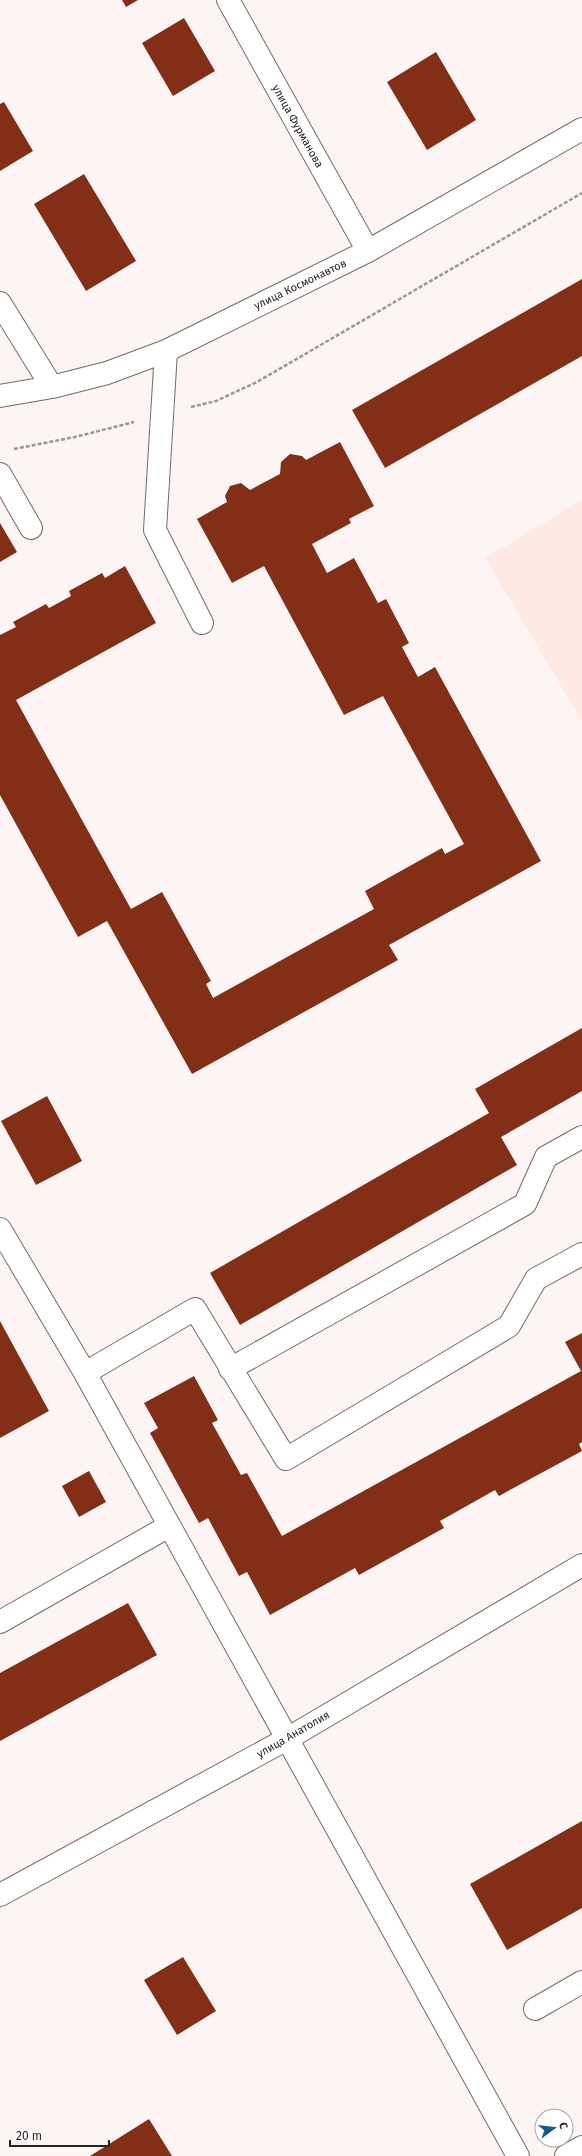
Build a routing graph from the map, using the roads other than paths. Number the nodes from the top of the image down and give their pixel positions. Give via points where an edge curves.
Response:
1 (228, 0) edge
2 (582, 129) edge
3 (368, 251) junction
4 (0, 303) edge
5 (166, 351) junction
6 (52, 387) junction
7 (0, 396) edge
8 (0, 474) edge
9 (31, 528) dead end
10 (202, 623) dead end
11 (582, 1137) edge
12 (0, 1229) edge
13 (582, 1254) edge
14 (230, 1368) junction
15 (85, 1373) junction
16 (169, 1526) junction
17 (582, 1565) edge
18 (0, 1622) edge
19 (287, 1739) junction
20 (0, 1895) edge
21 (582, 1982) edge
22 (535, 2009) dead end
23 (582, 2147) edge
24 (518, 2156) edge
25 (566, 2156) edge

1 - 3 street, улица Фурманова
2 - 3 street, улица Космонавтов
3 - 5 street, улица Космонавтов
4 - 6 street
5 - 6 street, улица Космонавтов via 106,373
5 - 10 street via 155,530
6 - 7 street, улица Космонавтов
8 - 9 street
11 - 14 street via 546,1157 525,1204
12 - 15 street
13 - 14 street via 536,1279 509,1326 286,1459
14 - 15 street via 196,1309
15 - 16 street
16 - 18 street
16 - 19 street
17 - 19 street, улица Анатолия
19 - 20 street, улица Анатолия
19 - 24 street
21 - 22 street
23 - 25 street

